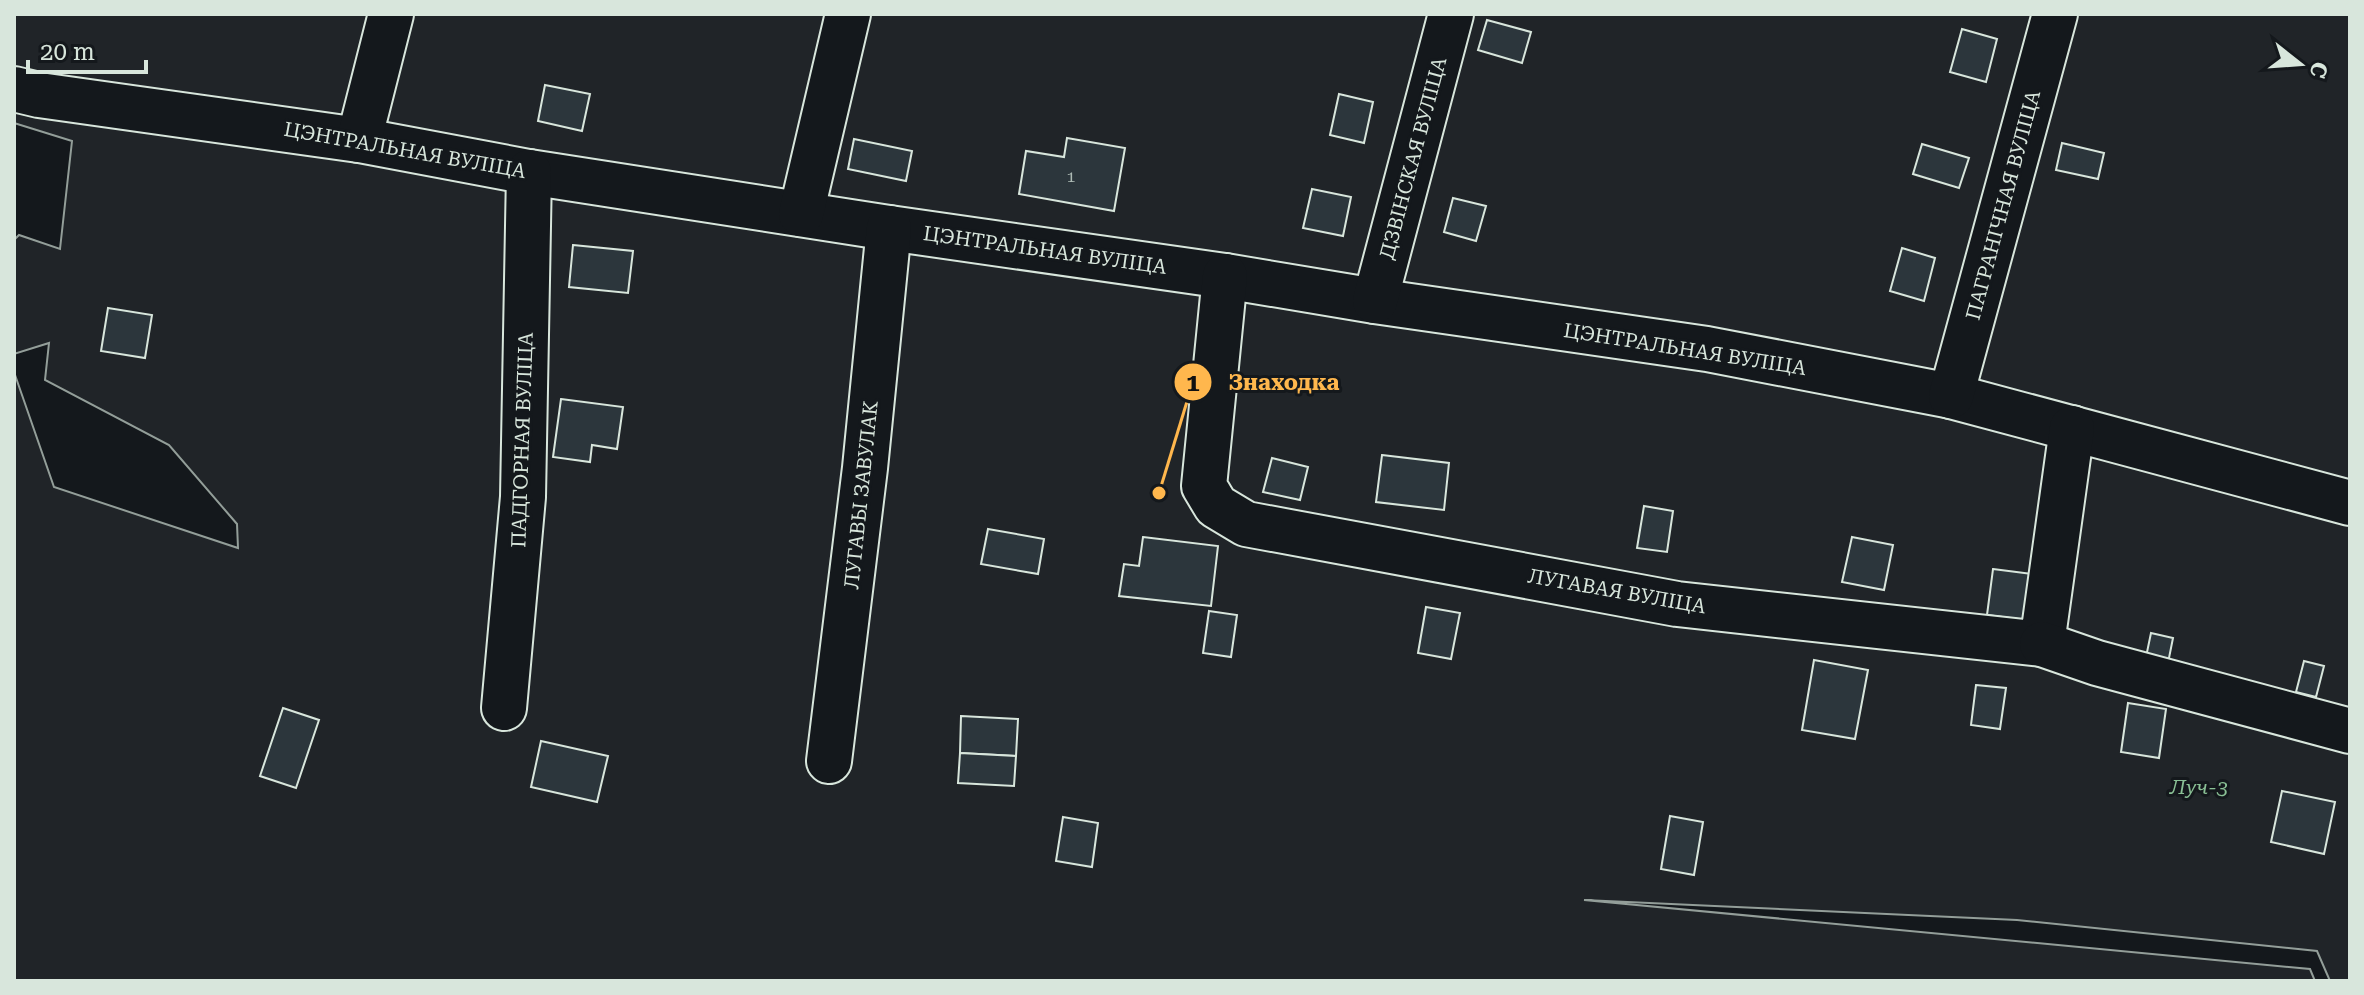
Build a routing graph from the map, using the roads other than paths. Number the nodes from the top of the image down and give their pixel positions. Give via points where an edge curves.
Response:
1 (391, 14) edge
2 (848, 14) edge
3 (1451, 14) edge
4 (2055, 14) edge
5 (14, 89) edge
6 (359, 140) junction
7 (529, 172) junction
8 (801, 214) junction
9 (889, 228) junction
10 (1225, 276) junction
11 (1375, 301) junction
12 (1951, 396) junction
13 (2072, 428) junction
14 (2350, 503) edge
15 (2042, 644) junction
16 (504, 708) dead end
17 (2350, 731) edge
18 (829, 761) dead end

1 - 6 street
2 - 8 street
3 - 11 street, ДЗВІНСКАЯ ВУЛІЦА
4 - 12 street, ПАГРАНІЧНАЯ ВУЛІЦА
5 - 6 street, ЦЭНТРАЛЬНАЯ ВУЛІЦА
6 - 7 street, ЦЭНТРАЛЬНАЯ ВУЛІЦА
7 - 8 street, ЦЭНТРАЛЬНАЯ ВУЛІЦА
7 - 16 street, ПАДГОРНАЯ ВУЛІЦА via 523,497
8 - 9 street, ЦЭНТРАЛЬНАЯ ВУЛІЦА
9 - 10 street, ЦЭНТРАЛЬНАЯ ВУЛІЦА
9 - 18 street, ЛУГАВЫ ЗАВУЛАК
10 - 11 street, ЦЭНТРАЛЬНАЯ ВУЛІЦА
10 - 15 street, ЛУГАВАЯ ВУЛІЦА via 1204,486 1216,506 1246,524 1677,604
11 - 12 street, ЦЭНТРАЛЬНАЯ ВУЛІЦА via 1707,349
12 - 13 street, ЦЭНТРАЛЬНАЯ ВУЛІЦА
13 - 14 street, ЦЭНТРАЛЬНАЯ ВУЛІЦА
13 - 15 street
15 - 17 street, ЛУГАВАЯ ВУЛІЦА

